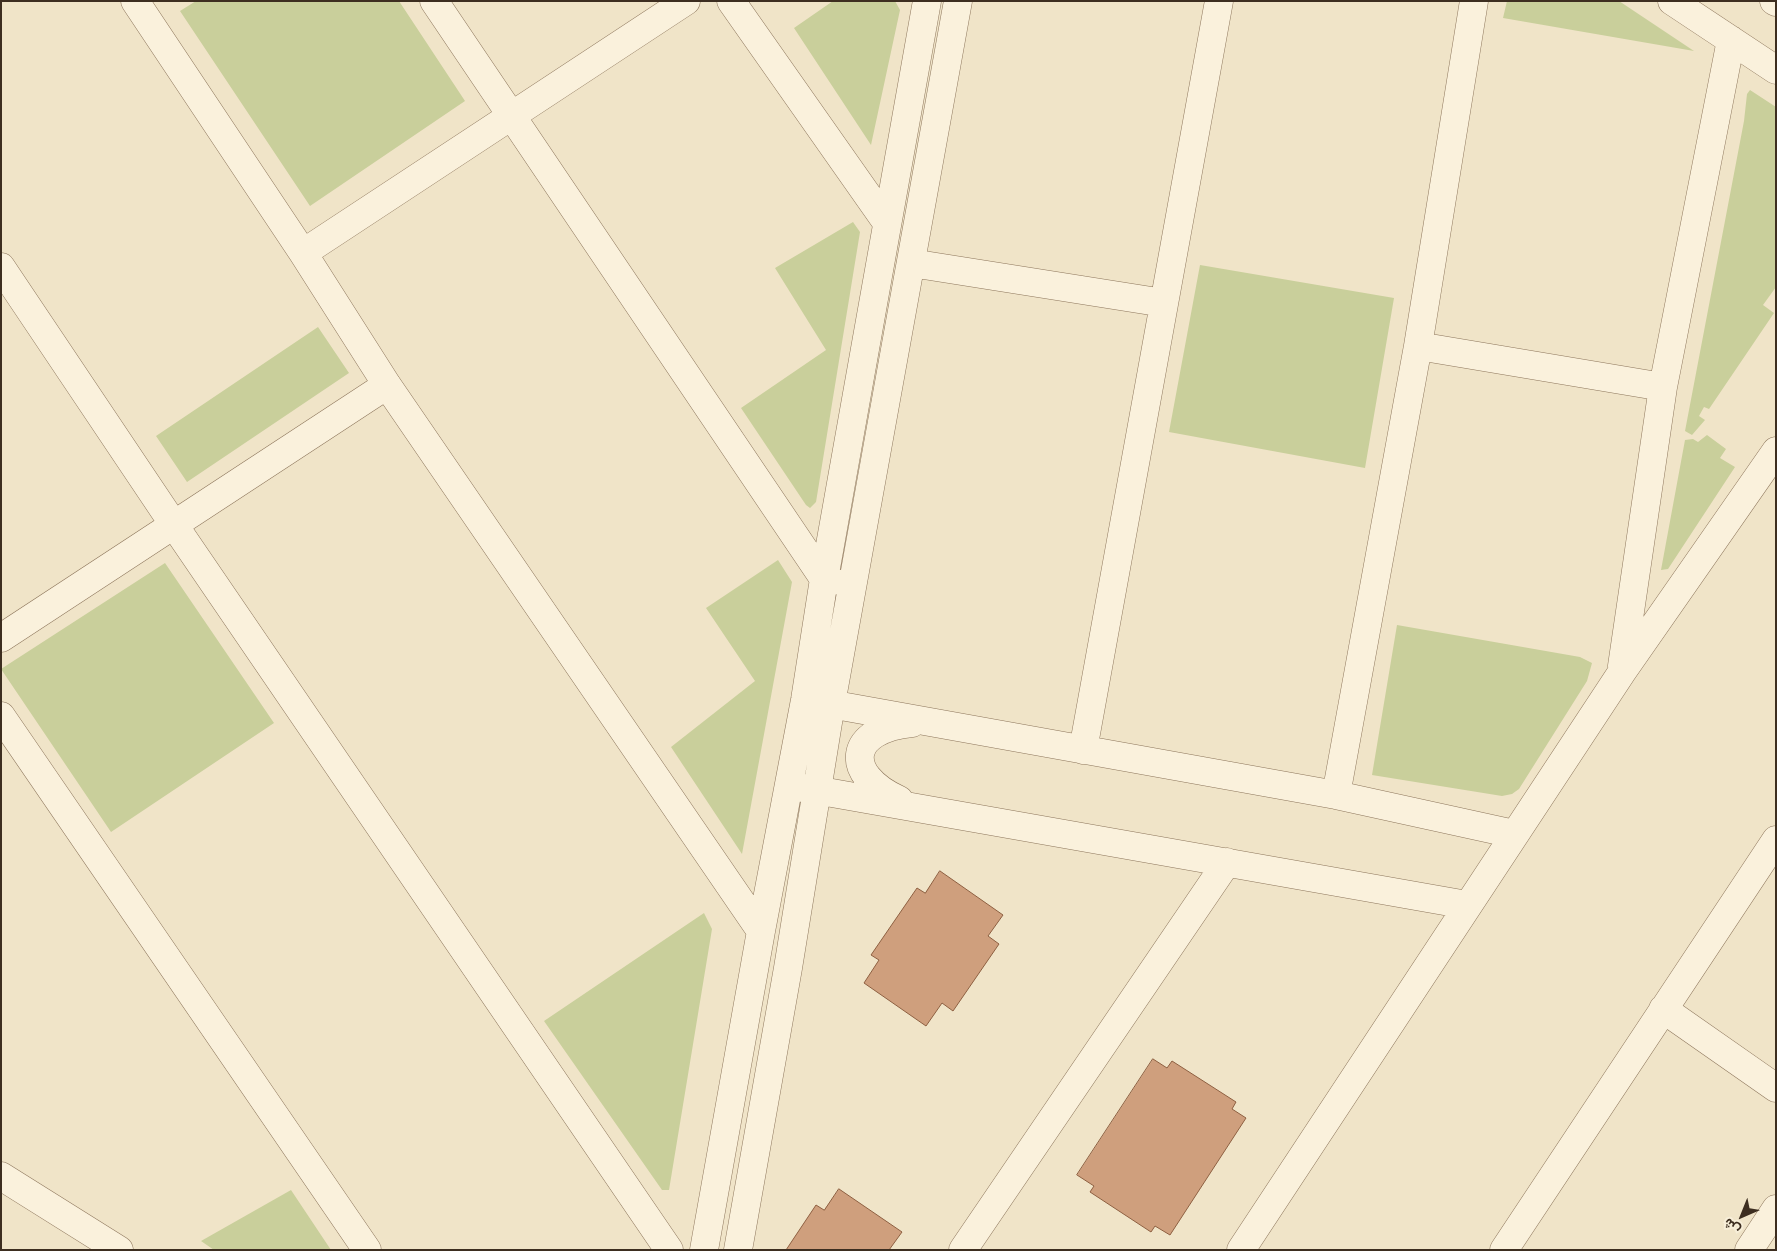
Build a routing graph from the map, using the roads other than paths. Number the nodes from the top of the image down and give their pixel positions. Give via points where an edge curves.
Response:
1 (135, 1) edge
2 (434, 1) edge
3 (686, 1) edge
4 (731, 1) edge
5 (927, 1) edge
6 (958, 1) edge
7 (1220, 1) edge
8 (1474, 1) edge
9 (1672, 1) edge
10 (1731, 40) junction
11 (1776, 70) edge
12 (511, 115) junction
13 (887, 223) junction
14 (303, 253) junction
15 (911, 263) junction
16 (1, 267) edge
17 (1164, 303) junction
18 (1418, 346) junction
19 (387, 385) junction
20 (1663, 387) junction
21 (1776, 451) edge
22 (174, 525) junction
23 (824, 579) junction
24 (853, 585) junction
25 (1, 638) edge
26 (1622, 672) junction
27 (805, 700) junction
28 (831, 704) junction
29 (1, 716) edge
30 (931, 722) junction
31 (1082, 750) junction
32 (789, 785) junction
33 (816, 789) junction
34 (1336, 795) junction
35 (914, 806) junction
36 (1514, 834) junction
37 (1776, 840) edge
38 (1227, 862) junction
39 (1467, 905) junction
40 (761, 931) junction
41 (1663, 1009) junction
42 (1776, 1088) edge
43 (1, 1176) edge
44 (1776, 1208) edge
45 (118, 1250) edge
46 (368, 1250) edge
47 (669, 1250) edge
48 (704, 1250) edge
49 (738, 1250) edge
50 (963, 1250) edge
51 (1241, 1250) edge
52 (1504, 1250) edge
53 (1749, 1250) edge

1 - 14 street
2 - 12 street
3 - 12 street
4 - 13 street
5 - 13 street
6 - 15 street
7 - 17 street
8 - 18 street
9 - 10 street
10 - 11 street
10 - 20 street
12 - 14 street
12 - 23 street
13 - 23 street
14 - 19 street
15 - 17 street
15 - 24 street
16 - 22 street
17 - 31 street
18 - 20 street
18 - 34 street
19 - 22 street
19 - 40 street
20 - 26 street
21 - 26 street
22 - 25 street
22 - 47 street
23 - 24 street
23 - 27 street
24 - 28 street
26 - 36 street
27 - 28 street
27 - 32 street
28 - 30 street
28 - 33 street
29 - 46 street
30 - 31 street
30 - 35 street via 879,731 863,745 859,756 864,772 879,789
31 - 34 street
32 - 33 street
32 - 40 street
33 - 35 street
33 - 49 street
34 - 36 street
35 - 38 street
36 - 39 street
37 - 41 street
38 - 39 street
38 - 50 street
39 - 51 street
40 - 48 street
41 - 42 street
41 - 52 street
43 - 45 street
44 - 53 street

